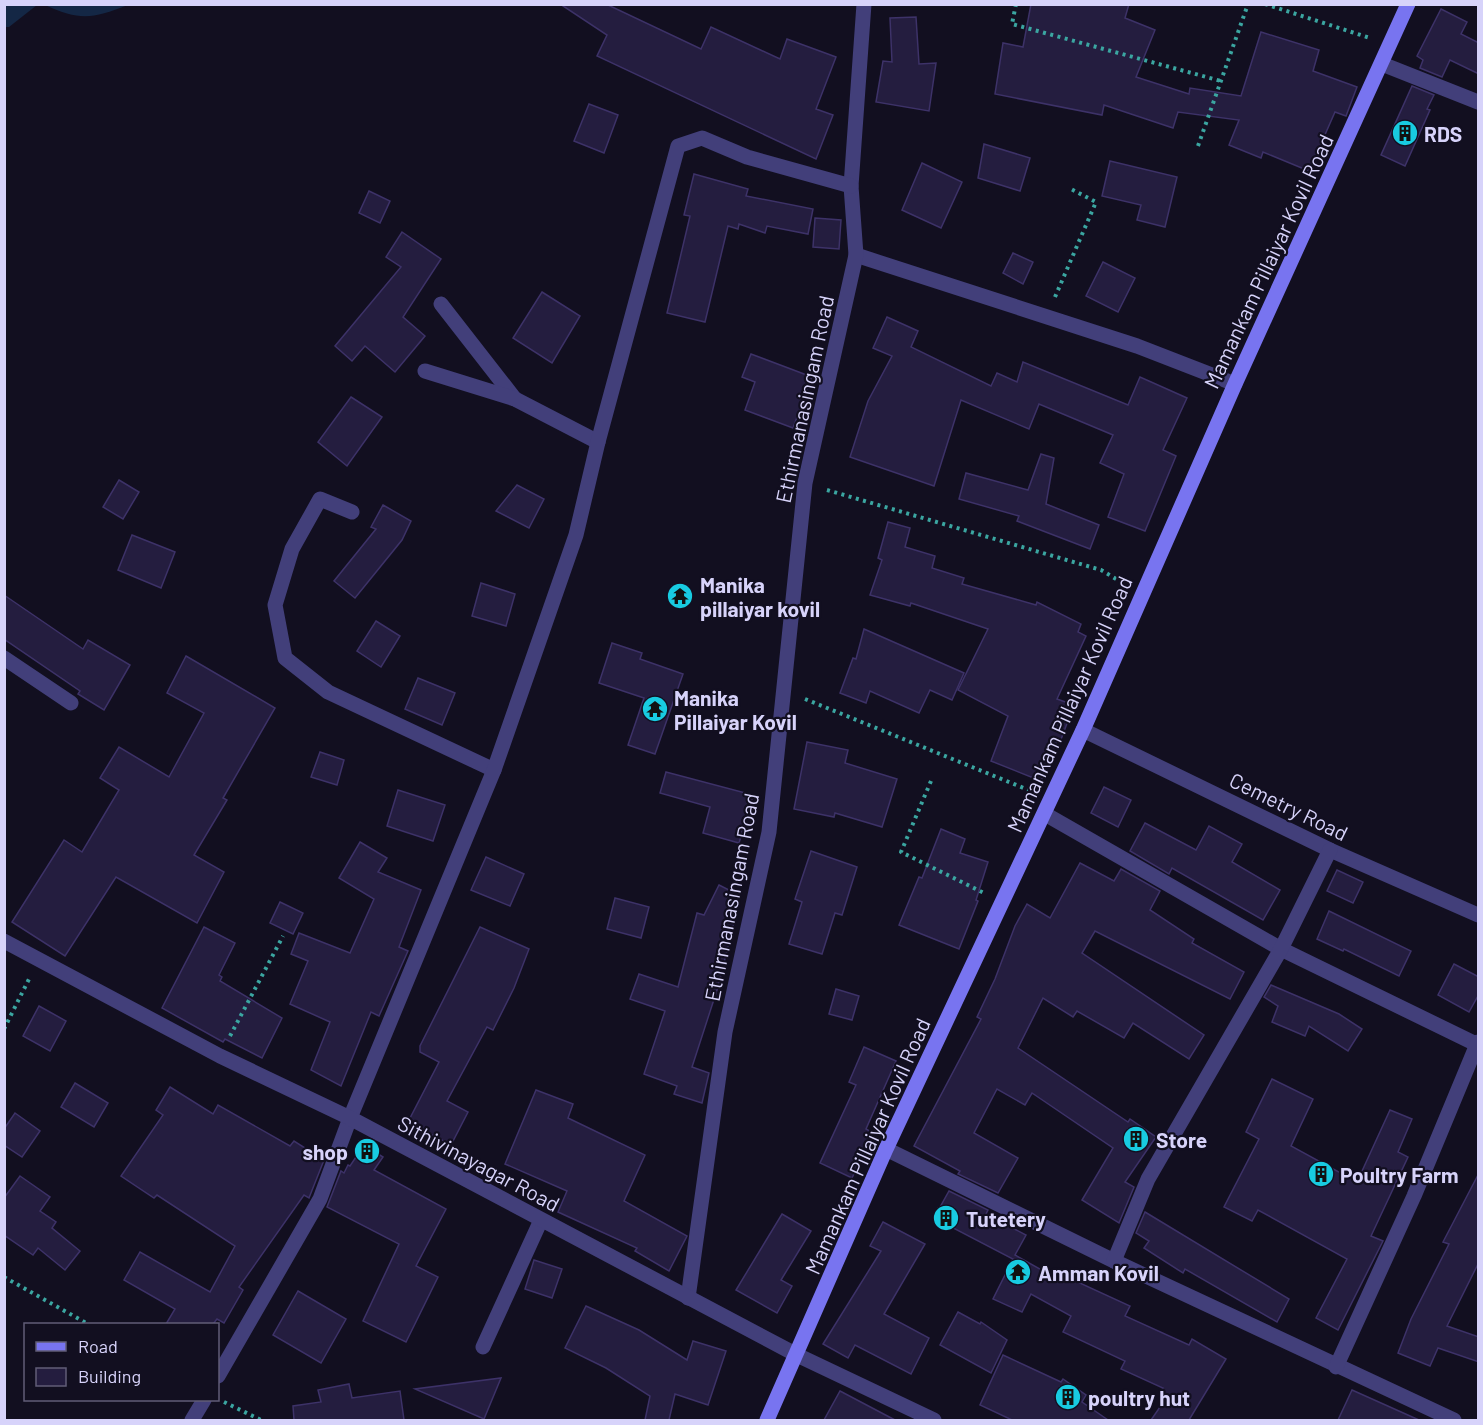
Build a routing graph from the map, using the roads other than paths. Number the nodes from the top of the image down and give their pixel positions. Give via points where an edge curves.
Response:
1 (864, 4) edge
2 (1408, 4) edge
3 (1382, 64) junction
4 (1479, 102) edge
5 (851, 186) junction
6 (856, 255) junction
7 (441, 304) dead end
8 (425, 371) dead end
9 (1235, 384) junction
10 (515, 399) junction
11 (598, 442) junction
12 (352, 512) dead end
13 (4, 658) edge
14 (71, 703) dead end
15 (1083, 730) junction
16 (494, 770) junction
17 (1045, 814) junction
18 (1330, 850) junction
19 (1479, 915) edge
20 (4, 941) edge
21 (1281, 949) junction
22 (1478, 1044) edge
23 (350, 1118) junction
24 (886, 1149) junction
25 (541, 1220) junction
26 (1114, 1261) junction
27 (688, 1298) junction
28 (483, 1347) dead end
29 (797, 1355) junction
30 (1336, 1367) junction
31 (219, 1374) edge
32 (203, 1401) edge
33 (192, 1420) edge
34 (767, 1420) edge
35 (934, 1420) edge
36 (1454, 1420) edge

1 - 5 street, Ethirmanasingam Road
2 - 3 main road, Mamankam Pillaiyar Kovil Road
3 - 4 street
3 - 9 main road, Mamankam Pillaiyar Kovil Road
5 - 6 street, Ethirmanasingam Road
5 - 11 street via 747,157 702,138 678,146
6 - 9 street via 1137,346
6 - 27 street, Ethirmanasingam Road via 805,483 769,832 725,1032
7 - 10 street
8 - 10 street
9 - 15 main road, Mamankam Pillaiyar Kovil Road
10 - 11 street
11 - 16 street via 576,535
12 - 16 street via 320,499 292,549 275,605 285,658 327,692
13 - 14 street
15 - 17 main road, Mamankam Pillaiyar Kovil Road
15 - 18 street, Cemetry Road
16 - 23 street
17 - 21 street
17 - 24 main road, Mamankam Pillaiyar Kovil Road
18 - 19 street, Cemetry Road
18 - 21 street
20 - 23 street, Sithivinayagar Road via 220,1056
21 - 22 street
21 - 26 street via 1148,1179
22 - 30 street
23 - 25 street, Sithivinayagar Road
23 - 31 street via 320,1199
24 - 26 street
24 - 29 main road, Mamankam Pillaiyar Kovil Road
25 - 27 street, Sithivinayagar Road
25 - 28 street
26 - 30 street
27 - 29 street, Sithivinayagar Road
29 - 34 main road, Mamankam Pillaiyar Kovil Road
29 - 35 street, Sithivinayagar Road
30 - 36 street
32 - 33 street

